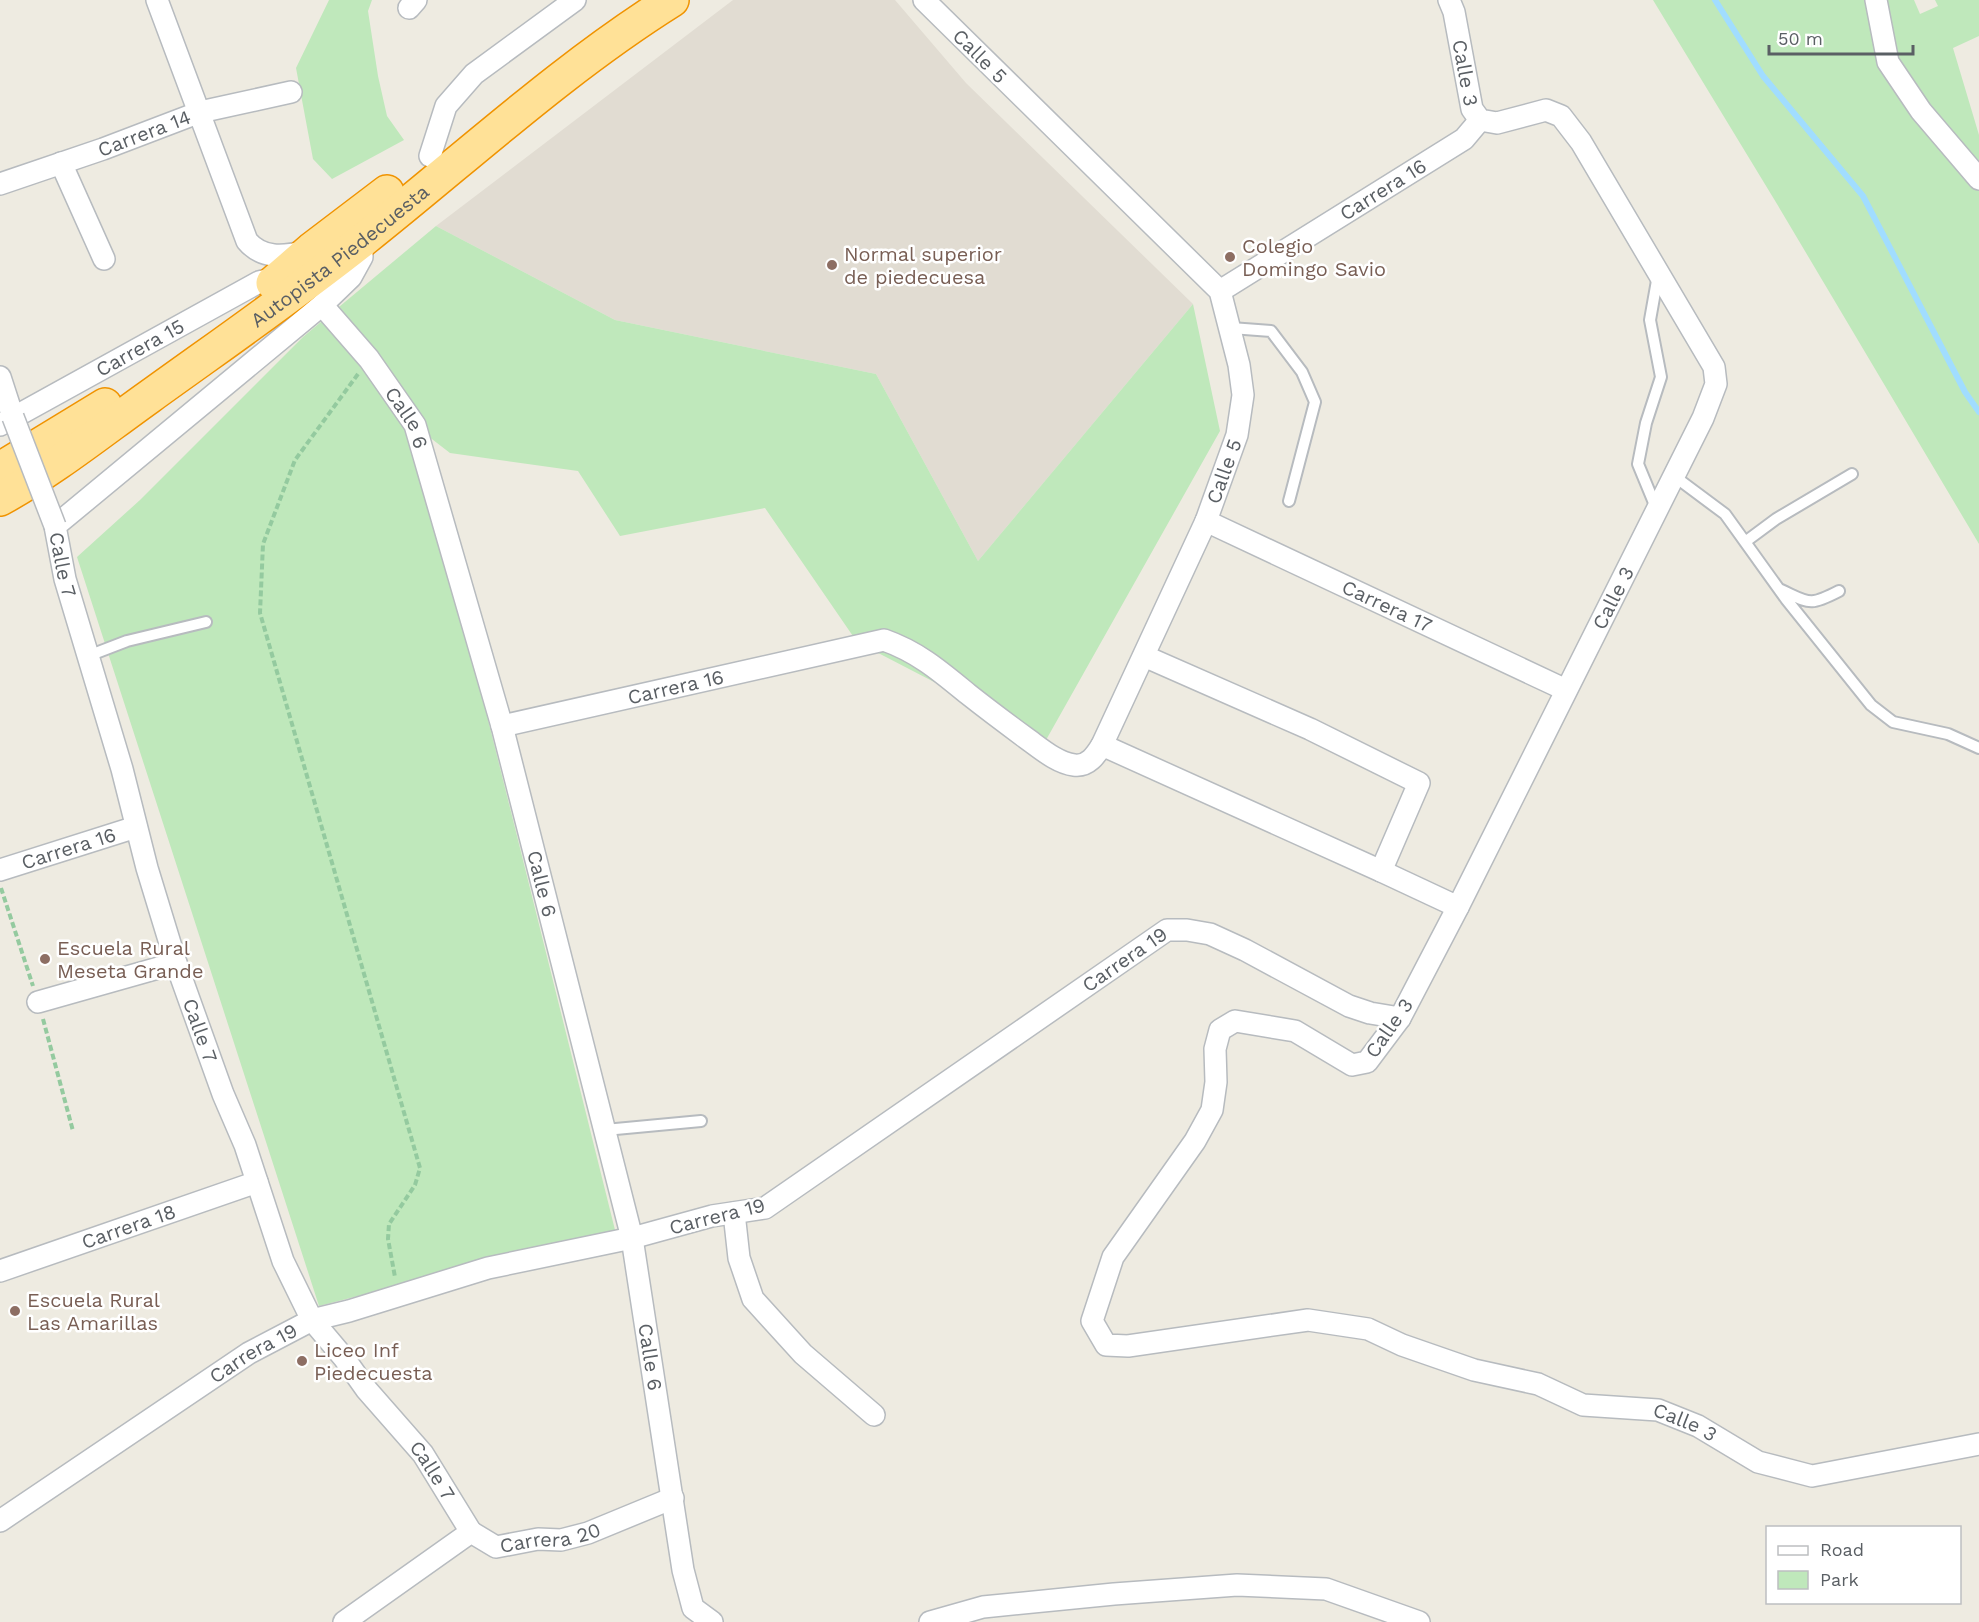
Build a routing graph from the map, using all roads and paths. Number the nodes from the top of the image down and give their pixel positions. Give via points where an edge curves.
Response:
1 (157, 0) edge
2 (575, 0) edge
3 (628, 0) edge
4 (672, 0) edge
5 (924, 0) edge
6 (1449, 0) edge
7 (1876, 0) edge
8 (291, 92) dead end
9 (200, 112) junction
10 (1480, 120) junction
11 (430, 156) junction
12 (61, 163) junction
13 (1979, 179) edge
14 (0, 184) edge
15 (362, 240) junction
16 (312, 249) junction
17 (104, 259) dead end
18 (1658, 274) junction
19 (284, 276) junction
20 (1220, 291) junction
21 (322, 305) junction
22 (1231, 328) junction
23 (369, 359) junction
24 (0, 377) edge
25 (6, 421) edge
26 (0, 469) edge
27 (1852, 474) dead end
28 (1674, 476) junction
29 (0, 500) edge
30 (1289, 501) dead end
31 (1657, 510) junction
32 (1206, 521) junction
33 (55, 526) junction
34 (1746, 542) junction
35 (1779, 589) junction
36 (1839, 591) dead end
37 (206, 622) dead end
38 (850, 647) joint
39 (88, 656) junction
40 (1144, 656) junction
41 (1566, 690) junction
42 (502, 726) junction
43 (1102, 745) junction
44 (1979, 748) edge
45 (136, 827) junction
46 (0, 870) edge
47 (1381, 871) junction
48 (0, 884) edge
49 (1458, 907) junction
50 (176, 963) junction
51 (38, 1002) junction
52 (1400, 1018) junction
53 (701, 1121) dead end
54 (604, 1130) junction
55 (73, 1131) dead end
56 (257, 1182) junction
57 (734, 1213) junction
58 (632, 1238) junction
59 (0, 1271) edge
60 (400, 1295) junction
61 (312, 1320) junction
62 (874, 1415) dead end
63 (1979, 1444) edge
64 (673, 1498) junction
65 (0, 1521) edge
66 (471, 1533) junction
67 (344, 1622) edge
68 (712, 1622) edge
69 (930, 1622) edge
70 (1419, 1622) edge

1 - 9 street
2 - 11 street via 474,74 446,106
3 - 11 highway, Autopista Piedecuesta
4 - 15 highway, Autopista Piedecuesta via 558,79
5 - 20 street, Calle 5
6 - 10 street, Calle 3 via 1472,110
7 - 13 street via 1888,62 1921,111
8 - 9 street, Carrera 14
9 - 12 street, Carrera 14
9 - 16 street via 247,241 264,254 288,256
10 - 18 street, Calle 3 via 1497,123 1546,110 1561,116 1581,142
10 - 20 street, Carrera 16 via 1464,139
11 - 16 highway, Autopista Piedecuesta
12 - 14 street, Carrera 14
12 - 17 street
15 - 21 street via 362,257 351,276
15 - 29 highway, Autopista Piedecuesta via 52,467
16 - 19 highway, Autopista Piedecuesta
18 - 28 street, Calle 3 via 1713,367 1716,384
18 - 31 lane via 1650,320 1661,377 1638,464
19 - 25 street, Carrera 15 via 259,282
19 - 26 highway, Autopista Piedecuesta via 108,404
20 - 22 street, Calle 5
21 - 23 street, Calle 6
21 - 33 street
22 - 30 lane via 1271,331 1302,372 1315,402
22 - 32 street, Calle 5 via 1243,395 1237,435
23 - 42 street, Calle 6 via 415,425
23 - 60 path via 296,460 263,543 260,613 420,1168 415,1185 389,1224 393,1273
24 - 25 street, Calle 7
25 - 33 street, Calle 7, bridge
27 - 34 lane via 1776,519
28 - 31 street, Calle 3
28 - 34 lane via 1725,514
31 - 41 street, Calle 3
32 - 40 street, Calle 5
32 - 41 street, Carrera 17
33 - 39 street, Calle 7 via 65,579
34 - 35 lane
35 - 36 lane via 1810,603
35 - 44 lane via 1871,705 1893,722 1948,734
37 - 39 lane via 128,641
38 - 42 street, Carrera 16
38 - 43 street, Calle 5 via 884,640 905,647 1040,749 1062,761 1086,764
39 - 45 street, Calle 7
40 - 43 street, Calle 5
40 - 47 street via 1310,729 1419,783
41 - 49 street, Calle 3
42 - 54 street, Calle 6
43 - 47 street
45 - 46 street, Carrera 16
45 - 50 street, Calle 7
47 - 49 street
48 - 51 path
49 - 52 street, Calle 3
50 - 51 street
50 - 56 street, Calle 7
51 - 55 path
52 - 57 street, Carrera 19 via 1349,1006 1210,934 1167,930 765,1208
52 - 63 street, Calle 3 via 1367,1062 1352,1065 1295,1031 1235,1021 1220,1030 1215,1049 1212,1110 1195,1141 1113,1257 1092,1321 1107,1345 1128,1346 1308,1320 1368,1329 1474,1370 1538,1384 1583,1405 1658,1410 1698,1426 1758,1462 1812,1476
53 - 54 lane
54 - 58 street, Calle 6
56 - 59 street, Carrera 18
56 - 61 street, Calle 7 via 283,1261
57 - 58 street, Carrera 19
57 - 62 street via 739,1258 753,1299 803,1354
58 - 60 street, Carrera 19 via 488,1268
58 - 64 street, Calle 6
60 - 61 street, Carrera 19
61 - 65 street, Carrera 19 via 249,1353
61 - 66 street, Calle 7 via 423,1454
64 - 66 street, Carrera 20 via 561,1540 538,1539 496,1547
64 - 68 street via 677,1541 693,1608
66 - 67 street, Carrera 20
69 - 70 street via 983,1607 1237,1585 1326,1589

